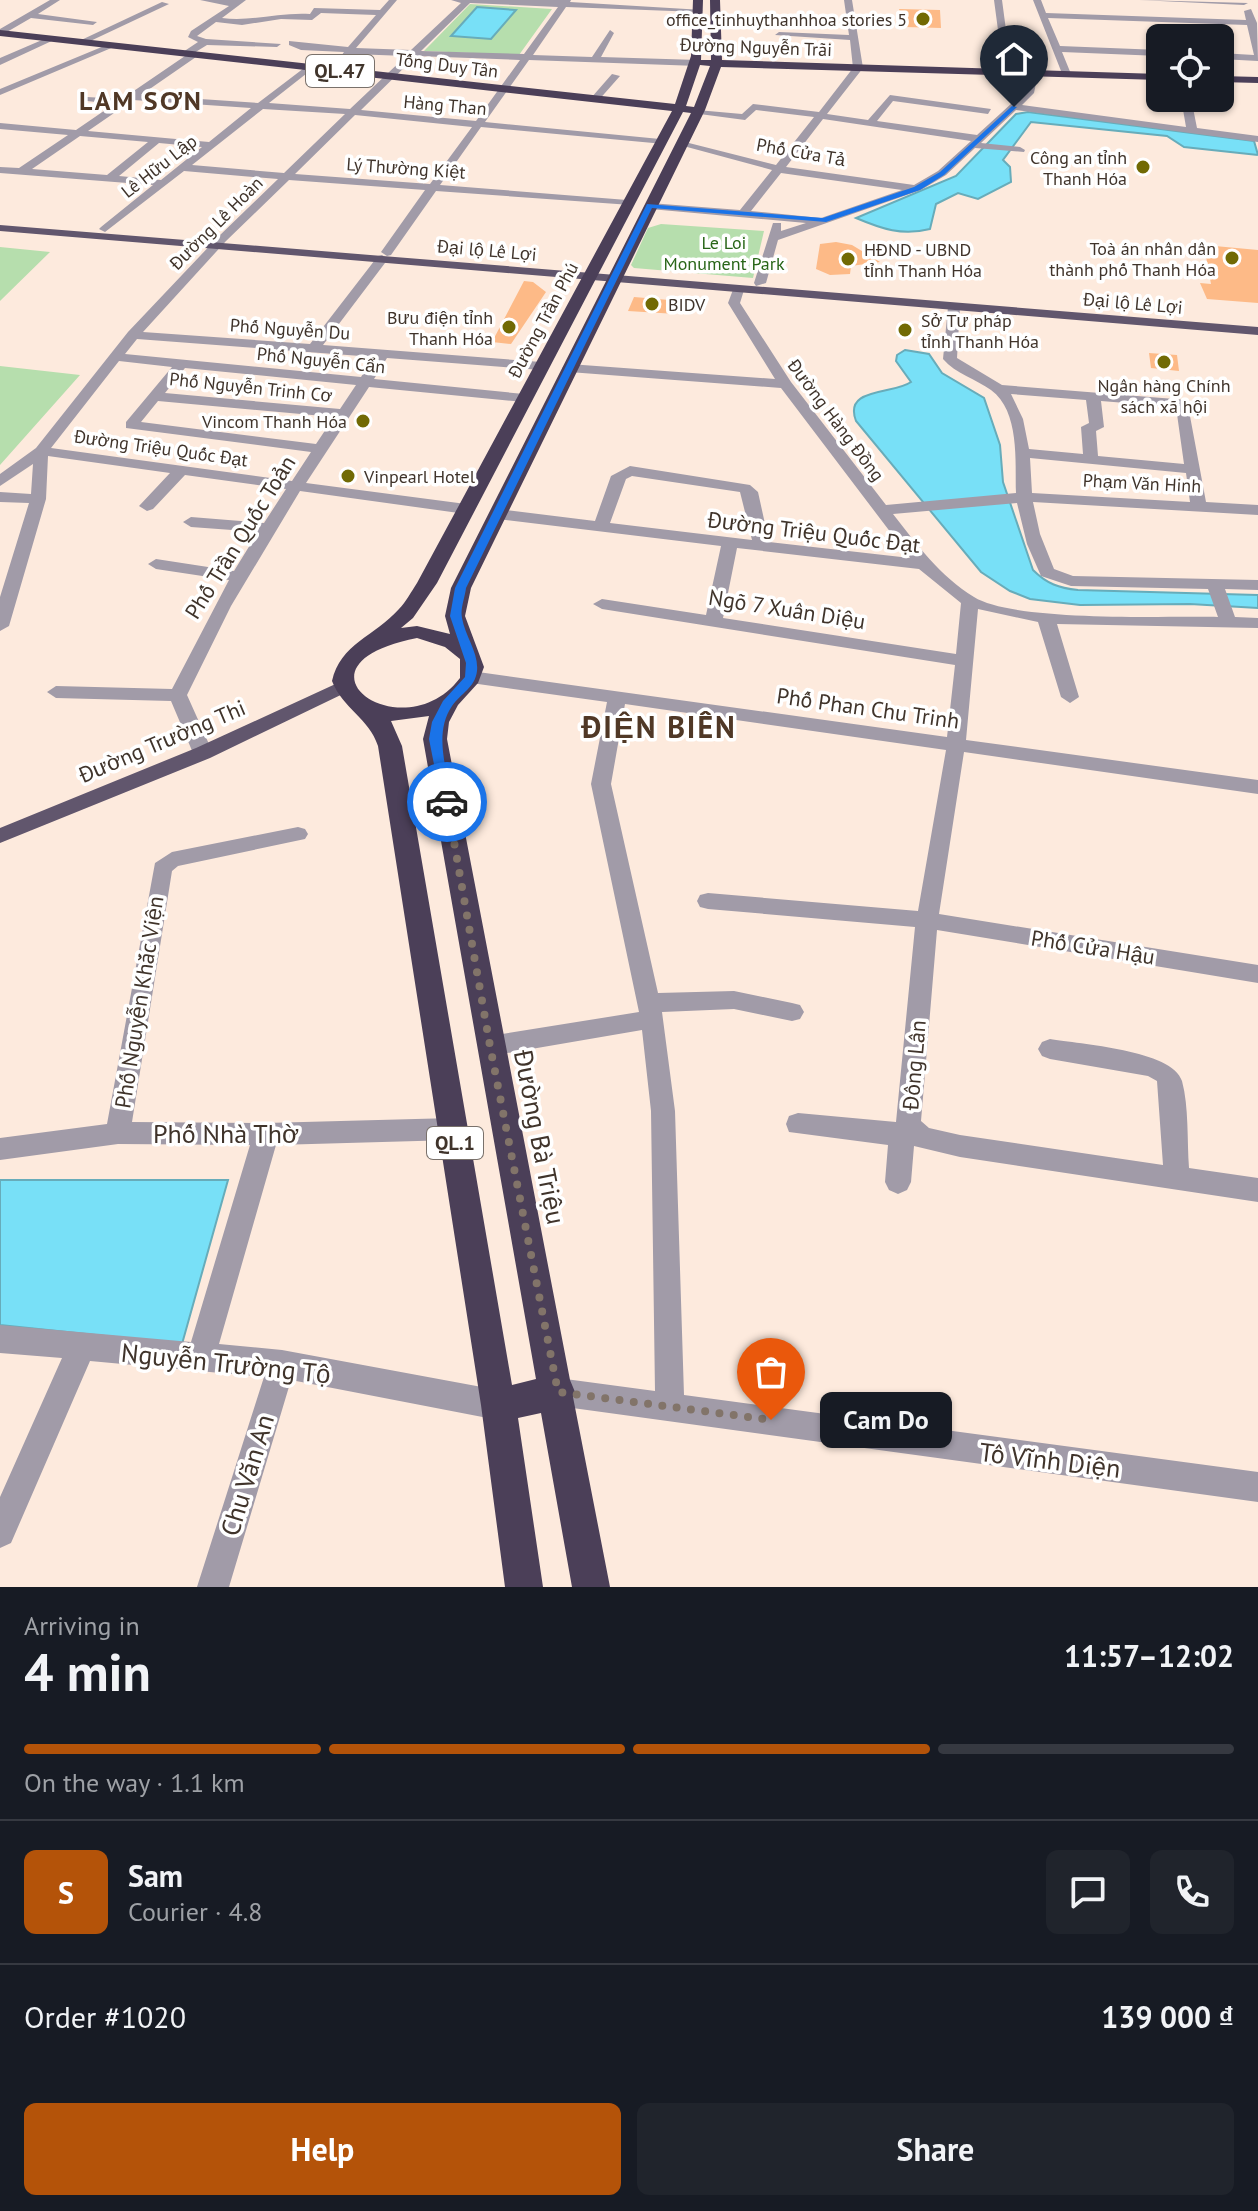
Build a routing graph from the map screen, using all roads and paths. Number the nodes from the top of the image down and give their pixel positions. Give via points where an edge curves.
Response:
1 (56, 0) edge
2 (204, 0) edge
3 (393, 0) edge
4 (451, 0) edge
5 (467, 0) edge
6 (715, 0) edge
7 (848, 0) edge
8 (998, 0) edge
9 (1037, 0) edge
10 (1143, 0) edge
11 (239, 2) edge
12 (1244, 2) edge
13 (564, 3) edge
14 (165, 4) dead end
15 (698, 5) edge
16 (1130, 6) dead end
17 (383, 13) junction
18 (1044, 15) junction
19 (31, 16) junction
20 (1101, 17) junction
21 (212, 19) junction
22 (1137, 19) junction
23 (93, 22) dead end
24 (1105, 28) dead end
25 (1256, 30) edge
26 (0, 33) edge
27 (610, 33) dead end
28 (779, 35) dead end
29 (854, 38) junction
30 (52, 39) junction
31 (1110, 39) dead end
32 (81, 42) junction
33 (205, 42) junction
34 (292, 43) dead end
35 (277, 44) dead end
36 (112, 46) junction
37 (1057, 49) junction
38 (353, 50) junction
39 (1234, 50) edge
40 (1114, 51) junction
41 (1146, 52) edge
42 (1258, 52) edge
43 (189, 54) junction
44 (415, 54) junction
45 (1234, 55) edge
46 (528, 57) junction
47 (595, 60) junction
48 (0, 62) edge
49 (698, 63) junction
50 (717, 63) junction
51 (308, 68) junction
52 (858, 68) junction
53 (333, 70) junction
54 (1017, 72) junction
55 (1033, 73) junction
56 (1066, 74) junction
57 (615, 76) dead end
58 (390, 77) junction
59 (1146, 77) edge
60 (1234, 79) edge
61 (1258, 80) edge
62 (505, 90) junction
63 (0, 92) edge
64 (90, 99) dead end
65 (127, 100) junction
66 (594, 100) junction
67 (937, 103) junction
68 (259, 106) junction
69 (1014, 107) junction
70 (679, 109) junction
71 (988, 111) dead end
72 (354, 112) junction
73 (698, 112) junction
74 (1189, 112) edge
75 (822, 115) junction
76 (871, 123) junction
77 (481, 124) junction
78 (0, 126) edge
79 (920, 130) junction
80 (1192, 130) junction
81 (77, 133) junction
82 (1258, 139) edge
83 (157, 140) junction
84 (660, 142) junction
85 (976, 142) junction
86 (681, 144) junction
87 (212, 145) junction
88 (1020, 150) dead end
89 (183, 168) junction
90 (779, 169) junction
91 (0, 170) edge
92 (21, 172) junction
93 (289, 177) junction
94 (109, 179) junction
95 (163, 183) junction
96 (434, 188) junction
97 (917, 188) junction
98 (627, 203) junction
99 (650, 206) junction
100 (744, 213) junction
101 (780, 216) junction
102 (824, 220) junction
103 (0, 221) edge
104 (0, 228) edge
105 (105, 229) junction
106 (773, 238) junction
107 (219, 242) junction
108 (384, 255) junction
109 (591, 272) junction
110 (615, 274) junction
111 (760, 283) junction
112 (738, 290) junction
113 (954, 307) junction
114 (1040, 310) junction
115 (1258, 323) edge
116 (1258, 331) edge
117 (133, 335) junction
118 (314, 348) junction
119 (383, 354) junction
120 (115, 357) junction
121 (181, 364) junction
122 (541, 366) junction
123 (569, 368) junction
124 (365, 382) junction
125 (785, 384) junction
126 (1000, 389) junction
127 (158, 392) junction
128 (1093, 397) junction
129 (524, 398) junction
130 (346, 411) junction
131 (506, 433) junction
132 (535, 436) junction
133 (321, 449) junction
134 (41, 451) junction
135 (1024, 453) junction
136 (1091, 460) junction
137 (1193, 469) junction
138 (180, 471) junction
139 (0, 481) edge
140 (296, 487) junction
141 (0, 497) edge
142 (1024, 497) junction
143 (38, 499) junction
144 (147, 506) dead end
145 (1199, 506) junction
146 (466, 509) junction
147 (881, 510) junction
148 (1258, 510) edge
149 (497, 514) junction
150 (191, 522) dead end
151 (601, 527) junction
152 (271, 528) junction
153 (730, 543) junction
154 (762, 546) junction
155 (156, 564) dead end
156 (924, 565) junction
157 (8, 570) edge
158 (241, 577) junction
159 (1214, 583) junction
160 (1258, 585) edge
161 (970, 602) junction
162 (602, 604) dead end
163 (1227, 616) junction
164 (1046, 618) junction
165 (713, 622) junction
166 (1258, 623) edge
167 (0, 626) edge
168 (376, 639) junction
169 (466, 651) junction
170 (965, 661) junction
171 (471, 677) junction
172 (342, 687) junction
173 (56, 692) dead end
174 (178, 695) junction
175 (617, 696) junction
176 (1070, 697) dead end
177 (449, 701) junction
178 (365, 708) junction
179 (956, 745) junction
180 (203, 753) junction
181 (1258, 787) edge
182 (298, 834) dead end
183 (0, 836) edge
184 (708, 901) dead end
185 (927, 920) junction
186 (1258, 974) edge
187 (650, 1011) junction
188 (792, 1012) dead end
189 (490, 1046) junction
190 (1050, 1049) dead end
191 (798, 1124) dead end
192 (453, 1129) junction
193 (912, 1130) junction
194 (118, 1133) junction
195 (266, 1134) junction
196 (0, 1149) edge
197 (1177, 1178) junction
198 (898, 1182) dead end
199 (1258, 1190) edge
200 (0, 1339) edge
201 (81, 1348) junction
202 (201, 1356) junction
203 (282, 1364) junction
204 (558, 1392) junction
205 (498, 1405) junction
206 (670, 1406) junction
207 (1258, 1487) edge
208 (0, 1532) edge
209 (213, 1587) edge
210 (524, 1587) edge
211 (591, 1587) edge

1 - 19 street
2 - 11 street
3 - 17 street
4 - 5 street
5 - 13 street
5 - 44 street, Đường Lê Hoàn
6 - 50 highway, Đường Trần Phú
7 - 29 street
8 - 54 street
9 - 18 street
10 - 12 street
11 - 21 street
12 - 25 street
13 - 15 street
13 - 46 street
14 - 32 street
15 - 49 highway, Đường Trần Phú
16 - 22 street
17 - 21 street via 316,10 312,17
17 - 38 street
18 - 20 street
18 - 37 street
19 - 23 street
19 - 26 street
20 - 22 street
20 - 24 street
21 - 33 street via 192,37
22 - 25 street
25 - 42 street
26 - 30 highway, Tống Duy Tân / QL.47
27 - 47 street
28 - 29 street
29 - 52 street
30 - 32 highway, Tống Duy Tân / QL.47
30 - 48 street
31 - 40 street
32 - 36 highway, Tống Duy Tân / QL.47
33 - 35 street via 252,38
33 - 43 street
34 - 38 street, Đường Nguyễn Trãi
36 - 43 highway, Tống Duy Tân / QL.47
36 - 63 street
37 - 40 street
37 - 56 street
38 - 44 street, Đường Nguyễn Trãi
38 - 53 street
39 - 42 street
40 - 41 street
42 - 45 street
43 - 51 highway, Tống Duy Tân / QL.47
43 - 65 street
44 - 46 street, Đường Nguyễn Trãi
44 - 58 street, Đường Lê Hoàn
46 - 47 street, Đường Nguyễn Trãi
46 - 62 street
47 - 49 street, Đường Nguyễn Trãi
49 - 50 highway, Đường Nguyễn Trãi
49 - 70 highway, Đường Trần Phú
50 - 52 highway, Đường Nguyễn Trãi
50 - 73 highway, Đường Trần Phú
51 - 53 highway, Tống Duy Tân / QL.47
51 - 68 street, Lê Hữu Lập
52 - 54 highway, Đường Nguyễn Trãi
52 - 75 street
53 - 58 highway, Tống Duy Tân / QL.47
54 - 55 highway, Đường Nguyễn Trãi
55 - 56 highway, Đường Nguyễn Trãi
55 - 69 street via 1029,93
56 - 59 highway, Đường Nguyễn Trãi
57 - 66 street
58 - 62 highway, Tống Duy Tân / QL.47
58 - 72 street, Đường Lê Hoàn
60 - 61 highway
62 - 66 highway, Tống Duy Tân / QL.47
62 - 77 street
64 - 65 street, Hàng Than
65 - 68 street, Hàng Than
65 - 81 street
66 - 70 highway, Tống Duy Tân / QL.47
67 - 71 street
67 - 76 street via 890,98
67 - 79 street
68 - 72 street, Hàng Than
68 - 87 street, Lê Hữu Lập
69 - 80 street
69 - 85 street
70 - 73 highway, Tống Duy Tân / QL.47
70 - 84 highway, Đường Trần Phú
72 - 77 street, Hàng Than
72 - 93 street, Đường Lê Hoàn
73 - 75 street via 745,117 753,107
73 - 86 highway, Đường Trần Phú
74 - 80 street
75 - 76 street
75 - 90 street
76 - 79 street
77 - 84 street, Hàng Than
77 - 96 street
78 - 81 street
79 - 85 street
80 - 82 street
81 - 83 street
81 - 92 street
83 - 87 street
83 - 94 street
84 - 86 highway
84 - 98 highway, Đường Trần Phú
85 - 88 street
85 - 97 street
86 - 90 street, Phố Cửa Tả
86 - 99 highway, Đường Trần Phú
87 - 89 street, Lê Hữu Lập
89 - 93 street, Lý Thường Kiệt
89 - 95 street, Lê Hữu Lập
90 - 97 street, Phố Cửa Tả
90 - 100 street
91 - 92 street
92 - 94 street
93 - 96 street, Lý Thường Kiệt
93 - 107 street, Đường Lê Hoàn
94 - 95 street
95 - 105 street, Lê Hữu Lập
96 - 98 street, Lý Thường Kiệt
96 - 108 street
97 - 102 street
98 - 109 highway, Đường Trần Phú
99 - 100 street
99 - 110 highway, Đường Trần Phú
100 - 101 street
101 - 102 street
101 - 106 street
102 - 106 street
103 - 105 main road, Đại lộ Lê Lợi
104 - 107 main road, Đại lộ Lê Lợi
105 - 107 main road, Đại lộ Lê Lợi
106 - 111 street
107 - 108 main road, Đại lộ Lê Lợi
107 - 117 street, Đường Lê Hoàn
108 - 109 main road, Đại lộ Lê Lợi
108 - 118 street
109 - 110 main road, Đại lộ Lê Lợi
109 - 122 highway, Đường Trần Phú
110 - 111 main road, Đại lộ Lê Lợi
110 - 112 main road, Đại lộ Lê Lợi
110 - 123 highway, Đường Trần Phú
111 - 114 main road, Đại lộ Lê Lợi
112 - 113 main road, Đại lộ Lê Lợi
112 - 125 street, Đường Hàng Đồng via 734,303
113 - 114 main road, Đại lộ Lê Lợi
113 - 126 street via 950,359
114 - 115 main road, Đại lộ Lê Lợi
114 - 116 main road, Đại lộ Lê Lợi
117 - 118 street, Phố Nguyễn Du
117 - 120 street, Đường Lê Hoàn
118 - 119 street, Phố Nguyễn Du
119 - 122 street, Phố Nguyễn Du
119 - 124 street, Phố Trần Quốc Toản
120 - 121 street, Phố Nguyễn Cẩn
120 - 134 street, Đường Lê Hoàn
121 - 124 street, Phố Nguyễn Cẩn
121 - 127 street
122 - 129 highway, Đường Trần Phú
123 - 125 street
123 - 132 highway, Đường Trần Phú
124 - 129 street, Phố Nguyễn Cẩn
124 - 130 street, Phố Trần Quốc Toản
125 - 147 street, Đường Hàng Đồng
126 - 128 street
126 - 135 street via 1009,401
127 - 130 street, Phố Nguyễn Trinh Cơ
127 - 133 street via 131,425
128 - 136 street via 1097,427 1088,427
128 - 137 street via 1182,403
129 - 131 highway, Đường Trần Phú
130 - 133 street, Phố Trần Quốc Toản
131 - 132 highway
131 - 146 highway, Đường Trần Phú
132 - 149 highway, Đường Trần Phú
133 - 140 street, Phố Trần Quốc Toản
134 - 138 street, Đường Triệu Quốc Đạt
134 - 139 street, Đường Lê Hoàn
134 - 143 street
135 - 136 street
135 - 142 street
136 - 137 street
137 - 145 street
138 - 140 street, Đường Triệu Quốc Đạt
138 - 144 street
140 - 146 street, Đường Triệu Quốc Đạt
140 - 152 street, Phố Trần Quốc Toản
141 - 143 street
142 - 145 street, Phạm Văn Hinh
142 - 147 street, Phạm Văn Hinh
142 - 159 street via 1042,563 1057,578
143 - 157 street
145 - 148 street, Phạm Văn Hinh
146 - 168 highway, Đường Trần Phú via 406,614
147 - 156 street, Đường Hàng Đồng
149 - 151 street, Đường Triệu Quốc Đạt
149 - 169 highway, Đường Trần Phú via 461,588 455,616
150 - 152 street
151 - 153 street, Đường Triệu Quốc Đạt
151 - 154 street via 619,476 630,471 745,488
152 - 158 street, Phố Trần Quốc Toản
153 - 154 street, Đường Triệu Quốc Đạt
153 - 165 street
154 - 156 street, Đường Triệu Quốc Đạt
155 - 158 street
156 - 161 street, Đường Triệu Quốc Đạt
157 - 167 street
158 - 174 street, Phố Trần Quốc Toản via 200,643
159 - 160 street
159 - 163 street
161 - 164 street, Đường Triệu Quốc Đạt
161 - 170 street, Đông Lân
162 - 165 street, Ngõ 7 Xuân Diệu
163 - 164 street, Đường Triệu Quốc Đạt
163 - 166 street, Đường Triệu Quốc Đạt
164 - 176 street
165 - 170 street, Ngõ 7 Xuân Diệu
168 - 169 highway via 427,633
168 - 172 highway via 347,660
169 - 171 highway
170 - 179 street, Đông Lân
171 - 175 street, Phố Phan Chu Trinh
171 - 177 highway
172 - 178 highway
172 - 180 main road, Đường Trường Thi
173 - 174 street
174 - 180 street
175 - 179 street, Phố Phan Chu Trinh
175 - 187 street via 601,784
177 - 178 highway via 407,714
177 - 189 highway, Đường Bà Triệu / QL.1 via 435,739
178 - 192 highway, QL.1 via 383,726 390,746
179 - 181 street, Phố Phan Chu Trinh
179 - 185 street, Đông Lân
180 - 183 main road, Đường Trường Thi
182 - 194 street, Phố Nguyễn Khắc Viện via 172,860 162,868
184 - 185 street, Phố Cửa Hậu
185 - 186 street, Phố Cửa Hậu
185 - 193 street, Đông Lân via 908,1125
187 - 188 street via 734,1000
187 - 189 street
187 - 206 street via 663,1111
189 - 204 highway, Đường Bà Triệu / QL.1
190 - 197 street via 1166,1074
191 - 193 street via 890,1134
192 - 195 street, Phố Nhà Thờ
192 - 205 highway, QL.1
193 - 197 street, Đông Lân via 922,1138 960,1146
193 - 198 street via 901,1142
194 - 195 street, Phố Nhà Thờ
194 - 196 street, Phố Nhà Thờ
195 - 202 street
197 - 199 street, Đông Lân
200 - 201 street, Nguyễn Trường Tộ
201 - 202 street, Nguyễn Trường Tộ
201 - 208 street
202 - 203 street, Nguyễn Trường Tộ
203 - 205 street, Nguyễn Trường Tộ
203 - 209 street, Chu Văn An
204 - 205 highway
204 - 206 street, Tô Vĩnh Diện
204 - 211 highway, Đường Bà Triệu / QL.1
205 - 210 highway, QL.1
206 - 207 street, Tô Vĩnh Diện

